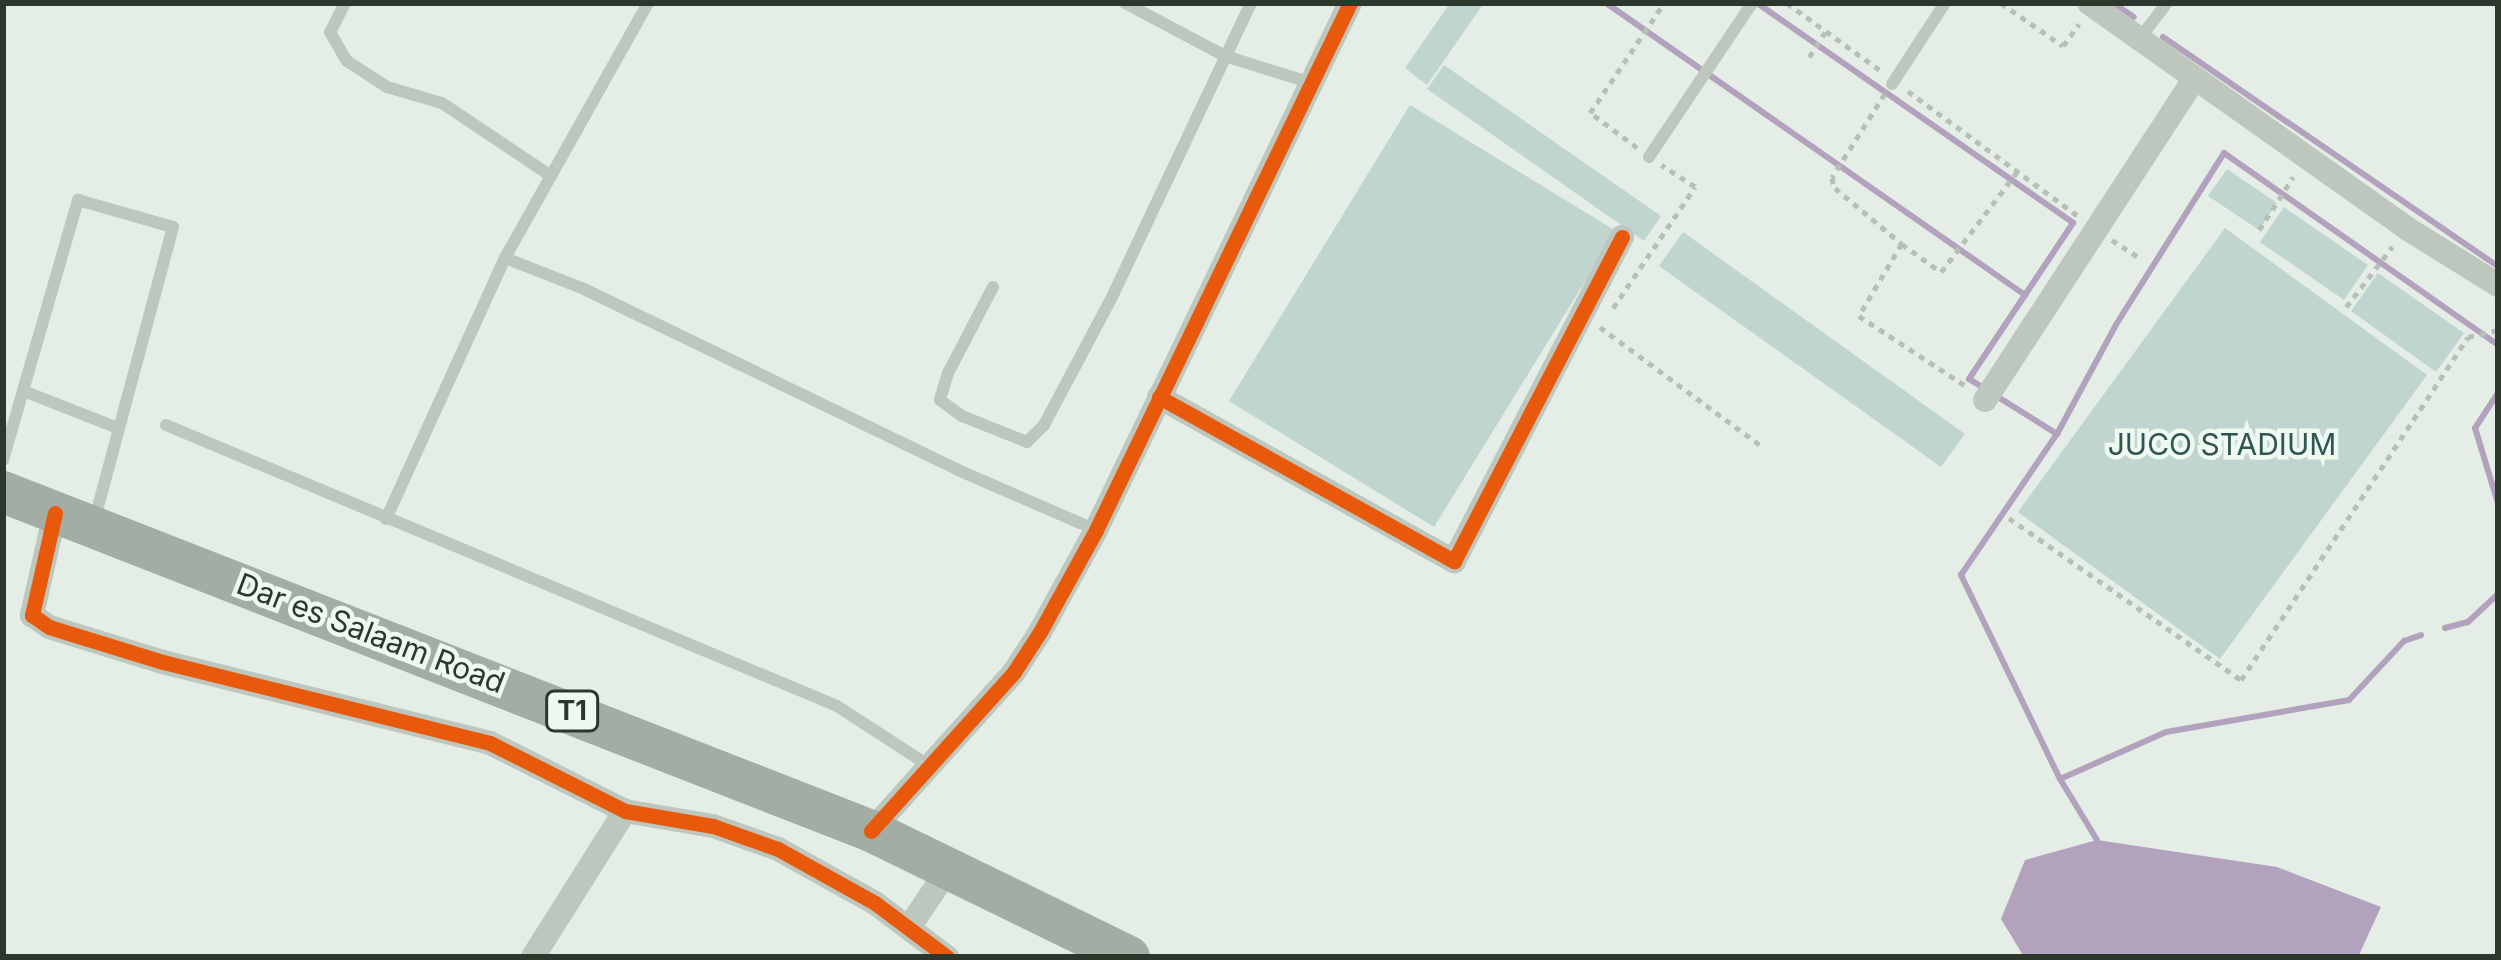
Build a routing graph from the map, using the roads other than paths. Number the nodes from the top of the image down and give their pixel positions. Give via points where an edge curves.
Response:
1 (345, 3) edge
2 (648, 3) edge
3 (1125, 3) edge
4 (1251, 3) edge
5 (1350, 3) edge
6 (1752, 3) edge
7 (1946, 3) edge
8 (2168, 3) edge
9 (2091, 4) edge
10 (2140, 38) junction
11 (1225, 56) junction
12 (2195, 78) junction
13 (1308, 82) junction
14 (1893, 82) road end
15 (1649, 157) road end
16 (548, 173) junction
17 (1622, 237) dead end
18 (505, 258) junction
19 (2498, 285) edge
20 (993, 287) dead end
21 (26, 392) junction
22 (1159, 398) junction
23 (1985, 400) road end
24 (166, 425) dead end
25 (118, 428) junction
26 (3, 460) edge
27 (3, 492) edge
28 (74, 519) junction
29 (386, 519) junction
30 (1096, 530) junction
31 (928, 766) junction
32 (625, 811) junction
33 (871, 831) junction
34 (947, 871) junction
35 (910, 926) junction
36 (533, 957) edge
37 (947, 957) edge
38 (1129, 957) edge

1 - 16 lane via 330,32 347,61 387,87 442,104
2 - 16 lane
3 - 11 lane
4 - 11 lane
5 - 13 street
6 - 15 lane
7 - 14 lane
8 - 10 lane
9 - 10 street
10 - 12 street
11 - 13 lane
11 - 20 lane via 1080,359 1027,442 940,400
12 - 19 street
12 - 23 street
13 - 22 street
16 - 18 lane
17 - 22 street via 1454,561
18 - 29 lane
18 - 30 lane
21 - 25 lane
21 - 25 lane via 78,200 172,227
21 - 26 lane
22 - 30 street
24 - 29 lane
25 - 28 lane
27 - 28 highway, Dar es Salaam Road / T1
28 - 32 street via 32,615 50,627 490,743
28 - 33 highway, Dar es Salaam Road / T1
29 - 31 lane via 837,706
30 - 31 street via 1014,672
31 - 33 street
32 - 35 street via 713,826 778,849
32 - 36 street
33 - 34 highway, Dar es Salaam Road / T1
34 - 35 street
34 - 38 highway, Dar es Salaam Road / T1
35 - 37 street

